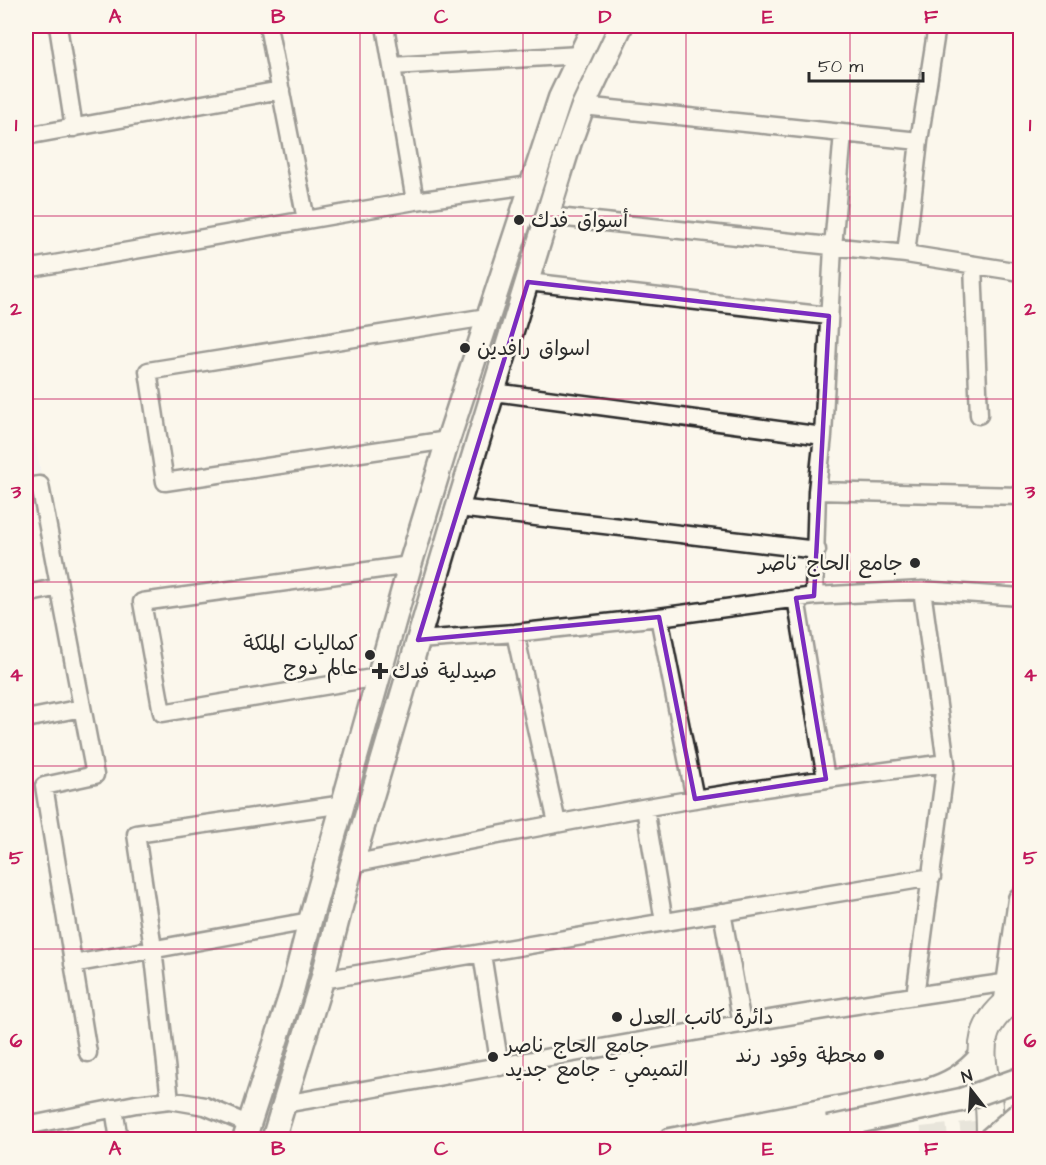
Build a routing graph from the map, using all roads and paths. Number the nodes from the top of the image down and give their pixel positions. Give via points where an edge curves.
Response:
1 (58, 26) edge
2 (268, 26) edge
3 (385, 26) edge
4 (594, 26) edge
5 (621, 26) edge
6 (932, 26) edge
7 (580, 55) junction
8 (392, 66) junction
9 (280, 90) junction
10 (583, 106) junction
11 (74, 128) junction
12 (843, 133) junction
13 (26, 136) edge
14 (920, 141) junction
15 (530, 185) junction
16 (415, 201) junction
17 (548, 216) junction
18 (306, 220) junction
19 (832, 247) junction
20 (906, 254) junction
21 (973, 265) junction
22 (26, 269) edge
23 (1020, 272) edge
24 (528, 282) junction
25 (487, 316) junction
26 (829, 316) junction
27 (494, 392) junction
28 (979, 415) dead end
29 (823, 436) junction
30 (448, 440) junction
31 (26, 488) edge
32 (818, 491) junction
33 (1020, 496) edge
34 (454, 519) junction
35 (424, 522) junction
36 (817, 550) junction
37 (410, 565) junction
38 (59, 587) junction
39 (922, 590) junction
40 (26, 594) edge
41 (814, 596) junction
42 (1020, 597) edge
43 (796, 598) junction
44 (659, 617) junction
45 (515, 633) junction
46 (418, 640) junction
47 (378, 677) junction
48 (82, 708) junction
49 (26, 719) edge
50 (946, 764) junction
51 (826, 778) junction
52 (695, 799) junction
53 (344, 804) junction
54 (645, 808) junction
55 (557, 823) junction
56 (352, 864) junction
57 (932, 877) junction
58 (1020, 899) edge
59 (722, 912) junction
60 (310, 921) junction
61 (664, 922) junction
62 (153, 948) junction
63 (482, 954) junction
64 (73, 964) junction
65 (322, 980) junction
66 (1012, 994) edge
67 (915, 996) junction
68 (742, 1024) junction
69 (88, 1053) dead end
70 (981, 1056) junction
71 (500, 1067) junction
72 (1020, 1079) edge
73 (263, 1083) junction
74 (286, 1098) junction
75 (170, 1100) junction
76 (114, 1108) junction
77 (1020, 1113) edge
78 (26, 1126) edge
79 (247, 1132) edge
80 (119, 1140) edge
81 (273, 1140) edge
82 (670, 1140) edge
83 (762, 1140) edge
84 (990, 1140) edge

1 - 11 street
2 - 9 street
3 - 8 street
4 - 7 main road
5 - 10 main road
6 - 14 street
7 - 8 street
7 - 15 main road via 560,98
8 - 16 street
9 - 11 street
9 - 18 street
10 - 12 street
10 - 17 main road
11 - 13 street
12 - 14 street
12 - 19 street
14 - 20 street
15 - 16 street
15 - 25 main road
16 - 18 street
17 - 19 street
17 - 24 main road
18 - 22 street
19 - 20 street
19 - 26 street
20 - 21 street
21 - 23 street
21 - 28 street
24 - 26 street
24 - 27 main road
25 - 30 main road
25 - 30 street via 148,371 165,482
26 - 29 street
27 - 29 street
27 - 34 main road
29 - 32 street
30 - 35 main road
31 - 38 street via 40,485
32 - 33 street
32 - 36 street
34 - 35 main road
34 - 36 street
34 - 46 main road
35 - 37 main road
36 - 41 street
37 - 47 main road
37 - 47 street via 142,602 162,713
38 - 40 street
38 - 48 street
39 - 41 street
39 - 42 street
39 - 50 street
41 - 43 street
43 - 44 street
43 - 51 street
44 - 45 street
44 - 52 street
45 - 46 street
45 - 55 street
46 - 56 main road
47 - 53 main road
48 - 49 street
48 - 64 street via 95,775 44,786
50 - 51 street
50 - 57 street
51 - 52 street
52 - 54 street
53 - 60 main road
53 - 62 street via 136,834
54 - 55 street
54 - 61 street
55 - 56 street
56 - 65 main road
57 - 59 street
57 - 67 street
58 - 66 main road
59 - 61 street
59 - 68 street
60 - 62 street
60 - 73 main road
61 - 63 street
62 - 64 street
62 - 75 street
63 - 65 street
63 - 71 street
64 - 69 street
65 - 74 main road
66 - 67 street
66 - 70 main road via 986,1030
67 - 68 street
68 - 71 street
70 - 82 main road via 959,1077 926,1091
70 - 84 main road via 989,1101
71 - 74 street
72 - 83 main road, bridge via 961,1100
73 - 74 main road
73 - 79 main road
74 - 81 main road
75 - 76 street
75 - 79 street via 205,1106
76 - 78 street
76 - 80 street
77 - 84 main road, bridge

